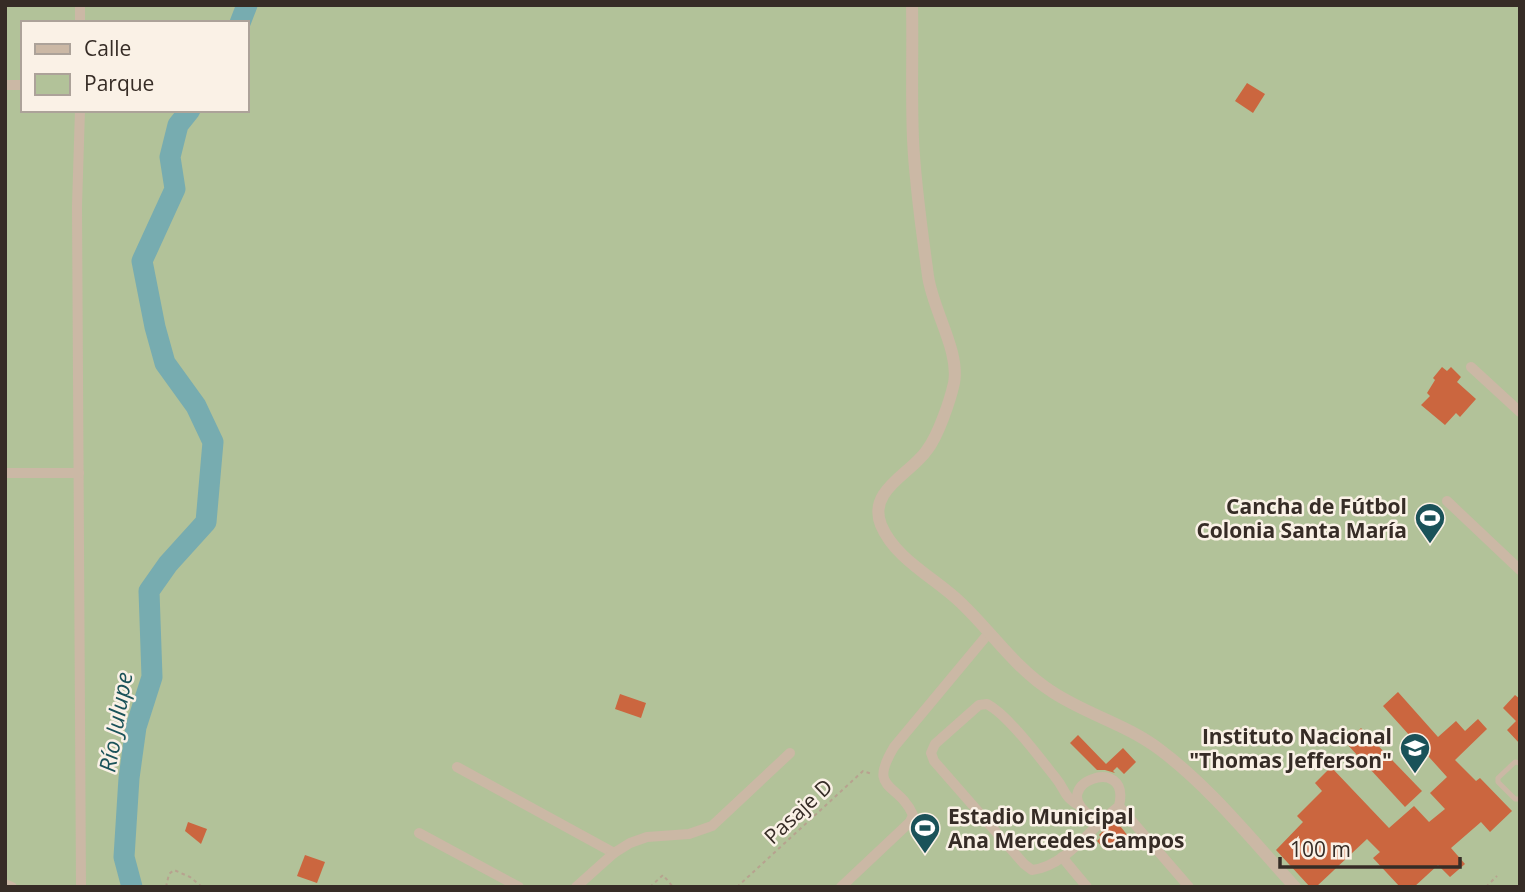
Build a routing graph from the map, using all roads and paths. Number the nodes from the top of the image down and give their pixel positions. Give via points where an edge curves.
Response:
1 (912, 5) edge
2 (80, 112) edge
3 (1471, 367) dead end
4 (1520, 412) edge
5 (5, 473) edge
6 (79, 473) junction
7 (1447, 501) dead end
8 (1520, 570) edge
9 (988, 634) junction
10 (790, 753) dead end
11 (1520, 763) edge
12 (457, 767) dead end
13 (882, 773) junction
14 (1058, 781) junction
15 (1081, 787) junction
16 (1520, 799) edge
17 (1119, 806) junction
18 (1082, 809) junction
19 (1107, 817) junction
20 (419, 833) dead end
21 (1083, 839) junction
22 (614, 853) junction
23 (1062, 858) junction
24 (1497, 876) dead end
25 (5, 884) edge
26 (12, 887) edge
27 (80, 887) edge
28 (166, 887) edge
29 (202, 887) edge
30 (520, 887) edge
31 (576, 887) edge
32 (650, 887) edge
33 (673, 887) edge
34 (737, 887) edge
35 (841, 887) edge
36 (1087, 887) edge
37 (1189, 887) edge
38 (1295, 887) edge
39 (1486, 887) edge

1 - 9 street via 913,138 919,211 929,284 953,354 955,377 931,445 889,487 880,502 879,517 894,545 962,603
2 - 6 street
3 - 4 street
5 - 6 street
6 - 27 street
7 - 8 street
9 - 13 street via 894,747
9 - 38 street via 1051,691 1140,737 1176,763
10 - 22 street via 712,826 689,834 647,837
11 - 16 lane via 1515,762 1498,778
12 - 22 street
13 - 34 path, Pasaje D via 863,771
13 - 35 street via 913,815
14 - 15 street
14 - 18 street via 1067,798
14 - 23 street via 1003,715 987,704 979,705 931,752 1024,864 1032,870 1042,869
15 - 17 street via 1090,778 1109,778 1118,787
15 - 18 street
17 - 19 street
17 - 37 street
18 - 19 street
18 - 21 street
19 - 21 street
20 - 30 street
21 - 23 street
22 - 31 street
23 - 36 street
24 - 39 path
25 - 26 street
28 - 29 path via 174,870
32 - 33 path via 663,875

